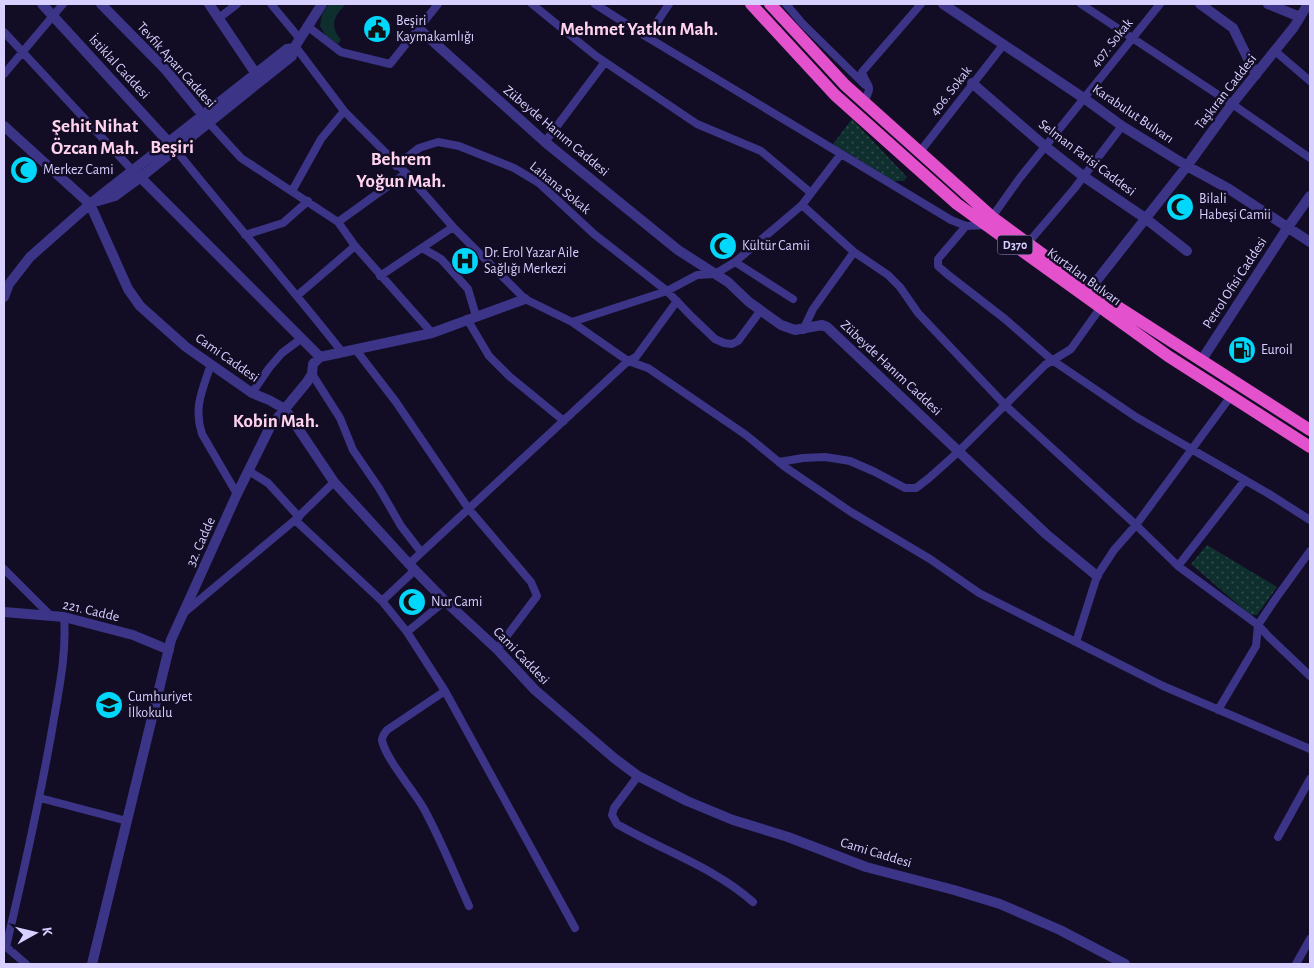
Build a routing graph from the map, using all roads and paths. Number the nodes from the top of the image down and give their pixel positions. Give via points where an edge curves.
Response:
1 (42, 4) edge
2 (63, 4) edge
3 (101, 4) edge
4 (209, 4) edge
5 (237, 4) edge
6 (271, 4) edge
7 (322, 4) edge
8 (438, 4) edge
9 (532, 4) edge
10 (595, 4) edge
11 (669, 4) edge
12 (751, 4) edge
13 (770, 4) edge
14 (786, 4) edge
15 (921, 4) edge
16 (943, 4) edge
17 (1081, 4) edge
18 (1160, 4) edge
19 (1200, 4) edge
20 (1268, 4) edge
21 (1308, 4) edge
22 (54, 16) junction
23 (1300, 17) junction
24 (219, 18) junction
25 (307, 26) junction
26 (418, 28) junction
27 (4, 32) edge
28 (647, 37) junction
29 (1132, 39) junction
30 (296, 44) junction
31 (1004, 44) junction
32 (1275, 51) junction
33 (21, 52) junction
34 (605, 62) junction
35 (4, 74) edge
36 (1256, 75) junction
37 (258, 78) junction
38 (1310, 81) edge
39 (972, 83) junction
40 (870, 90) junction
41 (1085, 99) junction
42 (864, 102) junction
43 (1232, 104) junction
44 (344, 111) junction
45 (206, 119) junction
46 (4, 126) edge
47 (1122, 126) junction
48 (545, 142) junction
49 (172, 145) junction
50 (1046, 147) junction
51 (919, 153) junction
52 (841, 154) junction
53 (1310, 158) edge
54 (396, 166) junction
55 (1187, 166) junction
56 (406, 173) junction
57 (137, 174) junction
58 (1083, 176) junction
59 (292, 191) junction
60 (811, 193) junction
61 (1310, 196) edge
62 (308, 201) junction
63 (90, 204) junction
64 (802, 205) junction
65 (1145, 218) junction
66 (989, 221) junction
67 (338, 222) junction
68 (966, 226) junction
69 (453, 227) junction
70 (1288, 227) junction
71 (245, 235) junction
72 (1310, 242) edge
73 (1028, 243) junction
74 (355, 246) junction
75 (422, 248) junction
76 (1188, 251) dead end
77 (854, 252) junction
78 (735, 262) junction
79 (715, 274) junction
80 (380, 276) junction
81 (1090, 289) junction
82 (667, 291) junction
83 (298, 295) junction
84 (4, 297) edge
85 (525, 299) junction
86 (793, 299) dead end
87 (678, 302) junction
88 (1101, 307) junction
89 (760, 310) junction
90 (471, 317) junction
91 (572, 322) junction
92 (803, 330) junction
93 (432, 332) junction
94 (302, 338) junction
95 (356, 350) junction
96 (342, 352) junction
97 (320, 357) junction
98 (1052, 360) junction
99 (628, 361) junction
100 (1201, 361) junction
101 (212, 364) junction
102 (312, 374) junction
103 (252, 394) junction
104 (1231, 396) junction
105 (1006, 406) junction
106 (285, 409) junction
107 (564, 421) junction
108 (1310, 430) edge
109 (1310, 446) edge
110 (1193, 449) junction
111 (960, 451) junction
112 (779, 462) junction
113 (249, 471) junction
114 (1245, 480) junction
115 (334, 482) junction
116 (238, 494) junction
117 (468, 508) junction
118 (297, 518) junction
119 (1310, 520) edge
120 (1136, 525) junction
121 (1310, 551) edge
122 (421, 552) junction
123 (1178, 566) junction
124 (412, 567) junction
125 (4, 569) edge
126 (1097, 576) junction
127 (445, 601) junction
128 (382, 602) junction
129 (4, 612) edge
130 (184, 613) junction
131 (51, 616) junction
132 (64, 617) junction
133 (1258, 625) junction
134 (407, 632) junction
135 (1076, 642) junction
136 (497, 649) junction
137 (169, 650) junction
138 (1310, 676) edge
139 (445, 691) junction
140 (1218, 710) junction
141 (1310, 749) edge
142 (638, 776) junction
143 (1310, 779) edge
144 (40, 798) junction
145 (127, 821) junction
146 (1278, 837) dead end
147 (753, 902) dead end
148 (469, 906) dead end
149 (575, 928) dead end
150 (1310, 939) edge
151 (5, 946) edge
152 (26, 964) edge
153 (92, 964) edge
154 (1125, 964) edge
155 (1296, 964) edge

1 - 22 street, İstiklal Caddesi
2 - 22 street
3 - 45 street, Tevfik Aparı Caddesi via 165,69
4 - 24 street
5 - 24 street
6 - 30 street
7 - 25 street
8 - 26 street
9 - 34 street
10 - 28 street
11 - 28 street
12 - 66 highway, Kurtalan Bulvarı / D370 via 835,95 957,204
13 - 42 highway, Kurtalan Bulvarı / D370
14 - 40 street
15 - 40 street via 862,72
16 - 31 street, Karabulut Bulvarı
17 - 29 street
18 - 29 street, 407. Sokak
19 - 36 street via 1233,28
20 - 23 street
21 - 23 street, Taşkıran Caddesi
22 - 33 street
22 - 49 street, İstiklal Caddesi
23 - 32 street, Taşkıran Caddesi
24 - 37 street
25 - 26 street via 341,52 390,64
25 - 30 street
26 - 48 street, Zübeyde Hanım Caddesi
27 - 33 street
28 - 52 street
29 - 41 street, 407. Sokak
29 - 43 street
30 - 37 street
30 - 44 street
31 - 39 street, 406. Sokak
31 - 41 street, Karabulut Bulvarı
32 - 36 street, Taşkıran Caddesi
32 - 38 street
33 - 35 street
33 - 57 street
34 - 48 street
34 - 60 street via 697,124 761,151
36 - 43 street, Taşkıran Caddesi
37 - 45 street
39 - 50 street, Selman Farisi Caddesi
39 - 51 street, 406. Sokak
40 - 42 street
41 - 47 street, Karabulut Bulvarı
41 - 50 street, 407. Sokak
42 - 51 highway, Kurtalan Bulvarı / D370
43 - 53 street
43 - 55 street, Taşkıran Caddesi
44 - 54 street
44 - 59 street via 321,138
45 - 49 street
45 - 59 street via 241,158
46 - 63 street, Cami Caddesi
47 - 55 street, Karabulut Bulvarı
47 - 58 street
48 - 79 street, Zübeyde Hanım Caddesi via 678,250
49 - 57 street
49 - 71 street
50 - 58 street, Selman Farisi Caddesi
50 - 66 street, 407. Sokak
51 - 66 highway, Kurtalan Bulvarı / D370
52 - 60 street
52 - 68 street
54 - 56 street
54 - 82 street, Lahana Sokak via 419,148 438,142 459,146 514,168 539,183 594,234
55 - 65 street, Taşkıran Caddesi
55 - 70 street, Karabulut Bulvarı
56 - 67 street
56 - 69 street
57 - 63 street
57 - 94 street
58 - 65 street, Selman Farisi Caddesi
58 - 73 street
59 - 62 street
60 - 64 street
61 - 70 street, Petrol Ofisi Caddesi
62 - 67 street
62 - 71 street via 283,223
63 - 84 street via 30,257 9,284
63 - 101 street, Cami Caddesi via 128,289 140,306 186,347
64 - 77 street
64 - 78 street
65 - 76 street, Selman Farisi Caddesi
65 - 81 street, Taşkıran Caddesi
66 - 68 street
66 - 73 highway, Kurtalan Bulvarı / D370
66 - 88 highway, Kurtalan Bulvarı / D370
67 - 74 street
68 - 98 street via 938,259 938,266
69 - 75 street
69 - 85 street
70 - 72 street, Karabulut Bulvarı
70 - 100 street, Petrol Ofisi Caddesi
71 - 83 street
73 - 81 highway, Kurtalan Bulvarı / D370
74 - 80 street
74 - 83 street
75 - 80 street
75 - 90 street via 441,259 468,289
77 - 92 street via 813,309
77 - 105 street via 900,287 918,313
78 - 79 street
78 - 86 street
79 - 82 street via 697,275
79 - 89 street, Zübeyde Hanım Caddesi
80 - 93 street
81 - 100 highway, Kurtalan Bulvarı / D370
82 - 87 street, Lahana Sokak
82 - 91 street
83 - 96 street
85 - 90 street
85 - 91 street
87 - 89 street, Lahana Sokak via 715,339 732,344 738,341
87 - 99 street via 636,357
88 - 98 street via 1071,349
88 - 104 highway, Kurtalan Bulvarı / D370 via 1168,356
89 - 92 street, Zübeyde Hanım Caddesi via 781,325
90 - 93 street
90 - 107 street via 489,356
91 - 99 street
92 - 111 street, Zübeyde Hanım Caddesi via 822,325 827,327
93 - 95 street
94 - 97 street
94 - 103 street via 282,353
95 - 96 street
95 - 117 street via 396,402
96 - 97 street
97 - 102 street, 32. Cadde via 313,364
98 - 105 street
98 - 110 street via 1136,417
99 - 107 street
99 - 112 street via 648,368 746,435
100 - 108 highway, Kurtalan Bulvarı / D370
101 - 103 street, Cami Caddesi
101 - 116 street via 198,402 199,426
102 - 106 street, 32. Cadde
102 - 122 street via 340,418 353,450 400,526
103 - 106 street, Cami Caddesi
104 - 109 highway, Kurtalan Bulvarı / D370
104 - 110 street
105 - 111 street
105 - 120 street
106 - 113 street, 32. Cadde via 270,427
106 - 115 street, Cami Caddesi
107 - 117 street
110 - 114 street
110 - 120 street
111 - 112 street via 916,488 905,488 850,462 825,457
111 - 126 street, Zübeyde Hanım Caddesi via 1046,534
112 - 135 street via 979,594
113 - 116 street, 32. Cadde
113 - 118 street via 268,483
114 - 119 street
114 - 123 street
115 - 118 street
115 - 124 street, Cami Caddesi
116 - 130 street, 32. Cadde
117 - 122 street
117 - 136 street via 531,582 537,596
118 - 128 street
118 - 130 street
120 - 123 street
120 - 126 street
121 - 133 street
122 - 124 street
123 - 133 street
124 - 127 street, Cami Caddesi
124 - 128 street
125 - 131 street
126 - 135 street
127 - 134 street
127 - 136 street, Cami Caddesi
128 - 134 street
129 - 131 street, 221. Cadde
130 - 137 street, 32. Cadde
131 - 132 street, 221. Cadde
132 - 137 street, 221. Cadde via 133,635
132 - 144 street via 66,640
133 - 138 street
133 - 140 street via 1256,646
134 - 139 street
135 - 140 street
136 - 142 street, Cami Caddesi via 534,690
137 - 145 street, 32. Cadde
139 - 148 street via 387,730 382,740 392,762 430,819
139 - 149 street
140 - 141 street
142 - 147 street via 614,808 612,815 617,824 692,863
142 - 154 street, Cami Caddesi via 733,820 788,836 866,867 1000,904 1060,930
143 - 146 street
144 - 145 street
144 - 151 street
145 - 153 street, 32. Cadde
150 - 155 street
151 - 152 street

